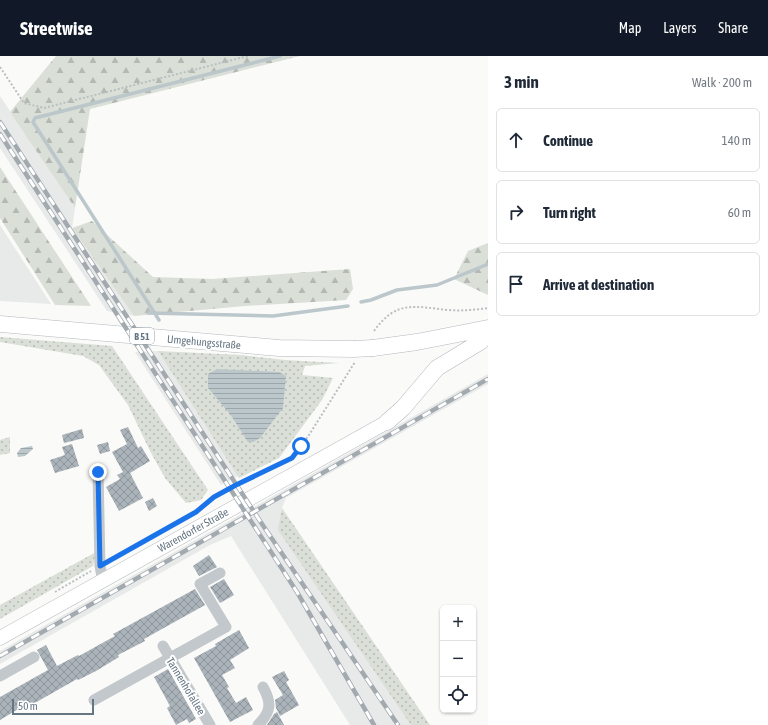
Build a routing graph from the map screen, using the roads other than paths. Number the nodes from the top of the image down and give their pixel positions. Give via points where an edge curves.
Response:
1 (2, 324) edge
2 (488, 328) edge
3 (488, 334) edge
4 (387, 422) joint
5 (98, 472) dead end
6 (220, 573) dead end
7 (103, 582) junction
8 (0, 638) edge
9 (163, 646) dead end
10 (34, 657) dead end
11 (170, 658) junction
12 (0, 676) edge
13 (263, 687) dead end
14 (94, 700) dead end
15 (210, 725) edge
16 (258, 725) edge

1 - 2 highway, Umgehungsstraße / B 51, bridge via 355,356 373,348
3 - 4 highway via 480,342 437,368 403,408
4 - 7 main road, Warendorfer Straße
5 - 7 lane via 100,566
6 - 11 lane via 200,584 226,627
7 - 8 main road, Warendorfer Straße
9 - 11 lane, Tannenhofallee
10 - 12 lane
11 - 14 lane
11 - 15 lane, Tannenhofallee
13 - 16 lane via 268,695 270,707

